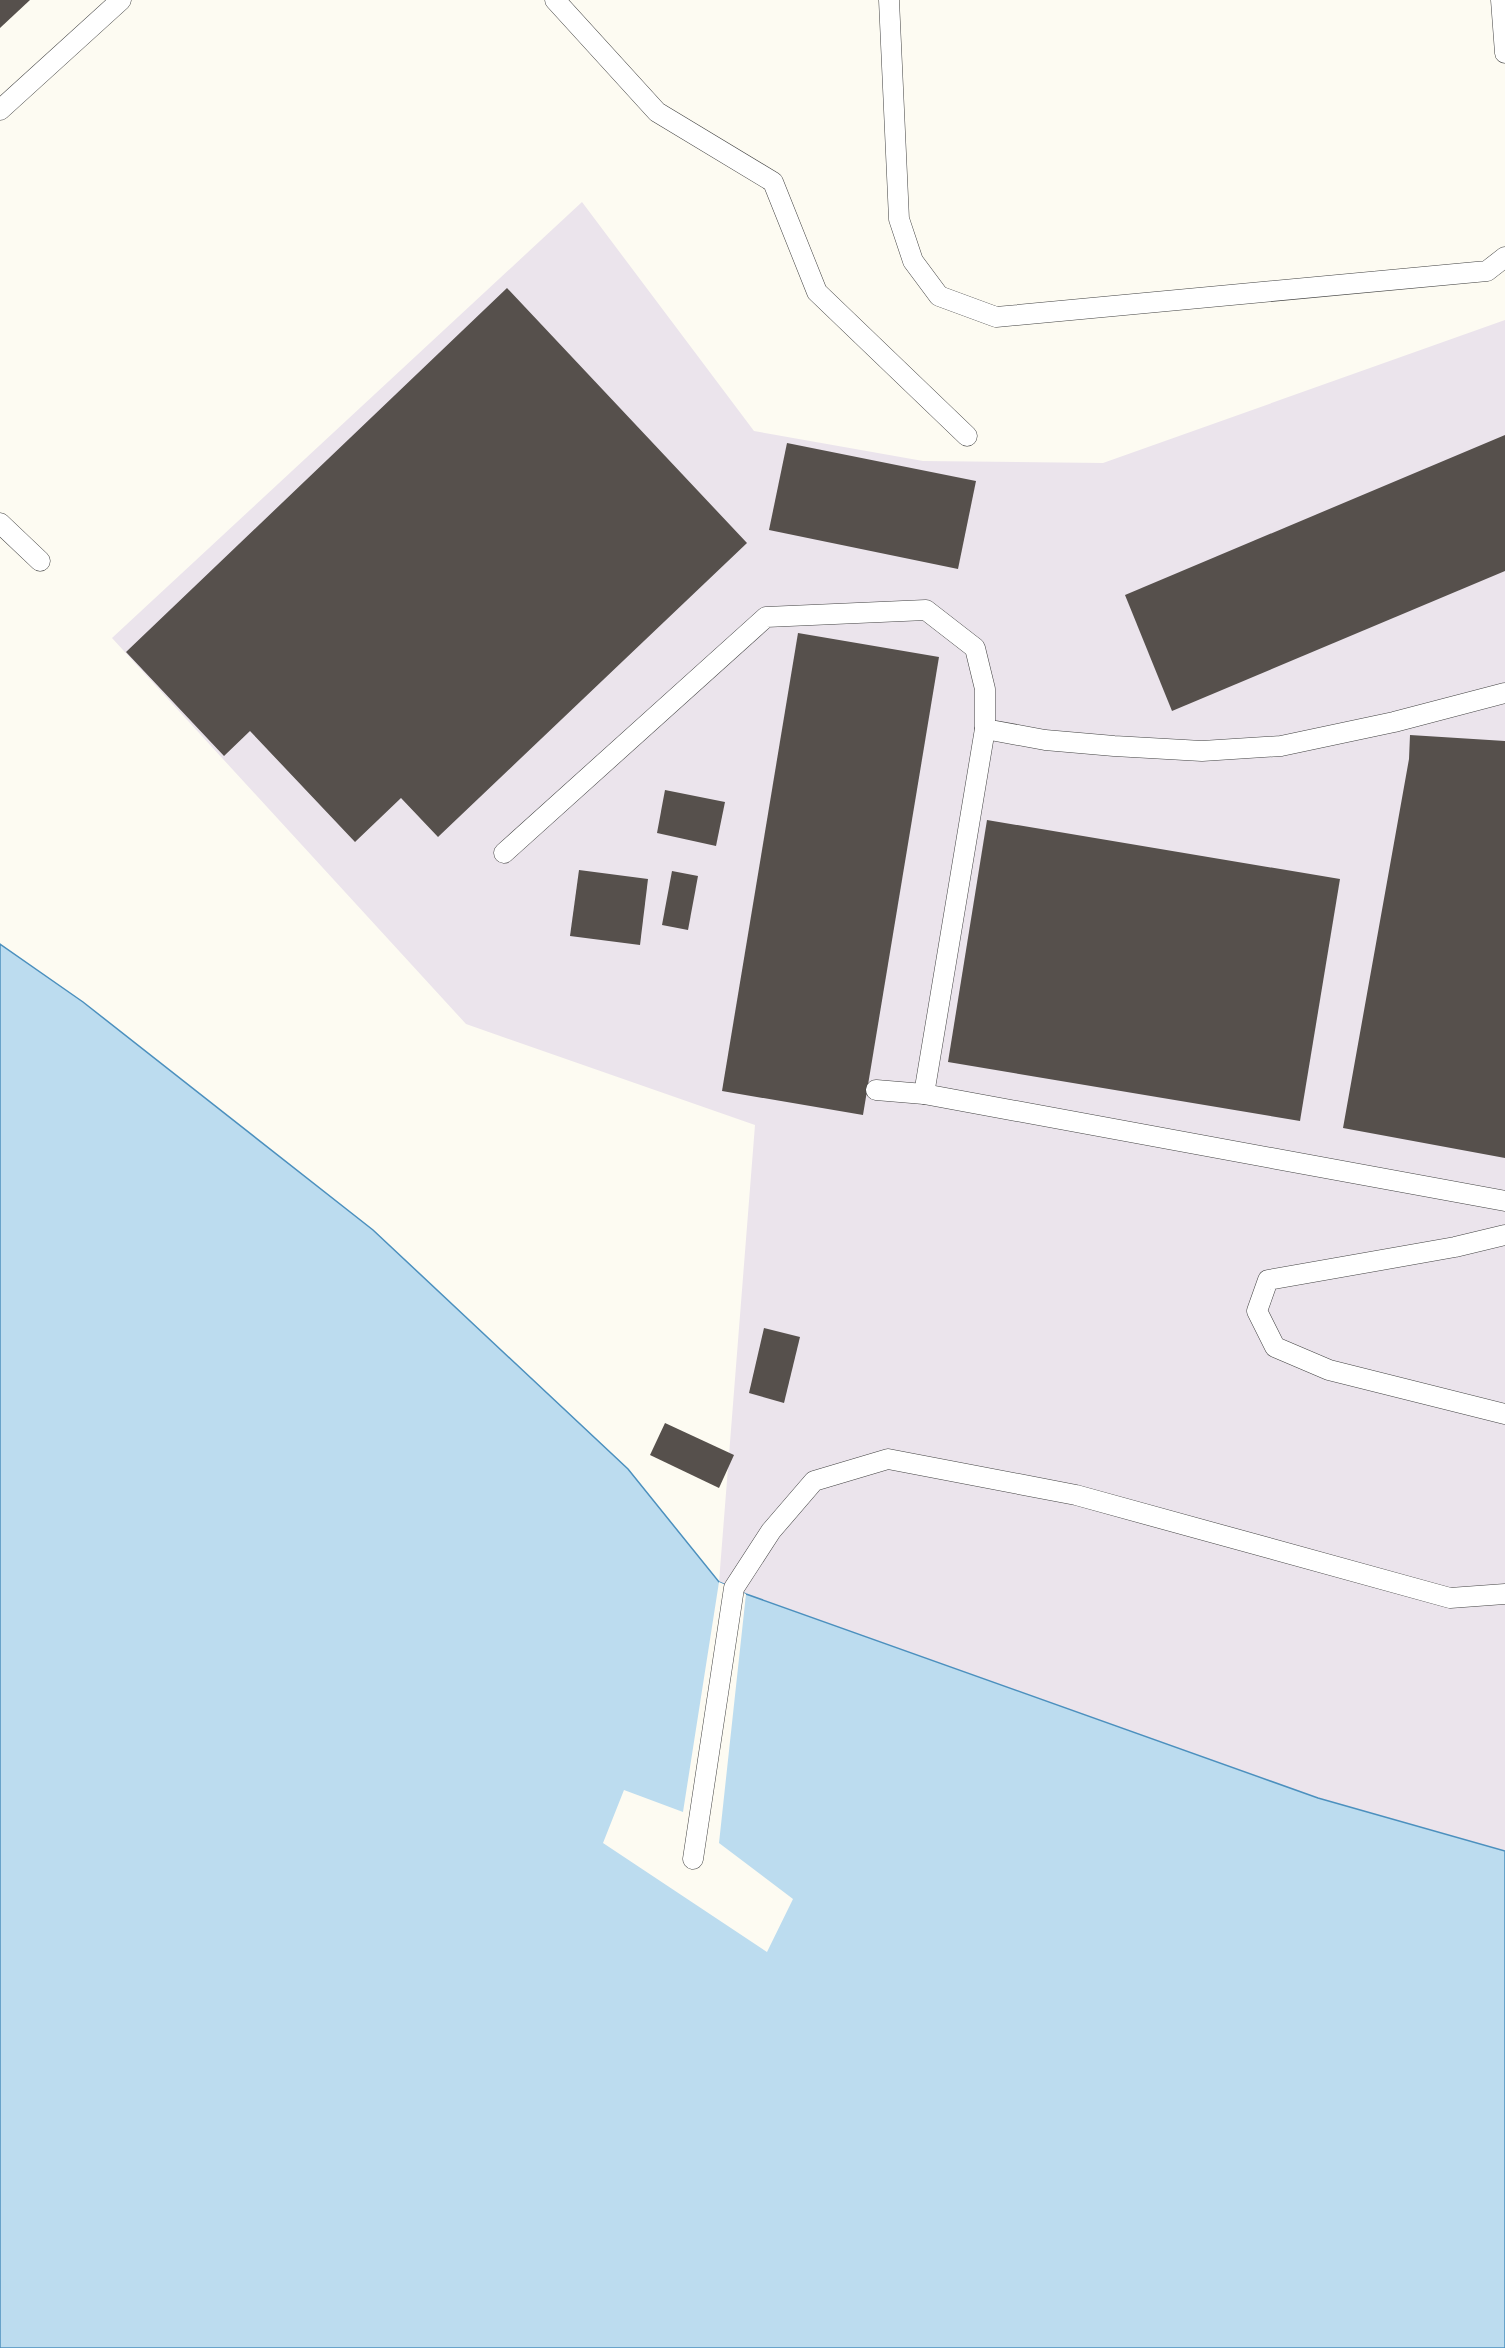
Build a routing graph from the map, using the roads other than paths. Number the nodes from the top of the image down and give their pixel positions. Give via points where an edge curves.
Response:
1 (121, 0) edge
2 (555, 0) edge
3 (889, 0) edge
4 (1501, 0) edge
5 (1505, 53) edge
6 (0, 110) edge
7 (1505, 256) edge
8 (967, 436) dead end
9 (0, 523) edge
10 (40, 561) dead end
11 (1505, 693) edge
12 (985, 729) junction
13 (504, 853) dead end
14 (876, 1090) dead end
15 (924, 1094) junction
16 (1505, 1201) edge
17 (1505, 1235) edge
18 (1505, 1414) edge
19 (1505, 1594) edge
20 (693, 1859) dead end

1 - 6 lane
2 - 8 lane via 657,112 773,182 817,292
3 - 7 lane via 899,219 913,261 939,296 996,317 1487,271
4 - 5 lane
9 - 10 lane
11 - 12 lane via 1281,746 1202,751 1045,740
12 - 13 lane via 985,689 975,648 926,610 766,616
12 - 15 lane
14 - 15 lane
15 - 16 lane
17 - 18 lane via 1268,1280 1257,1311 1275,1347 1329,1370
19 - 20 lane via 1450,1598 1076,1495 888,1459 814,1481 771,1531 734,1588

